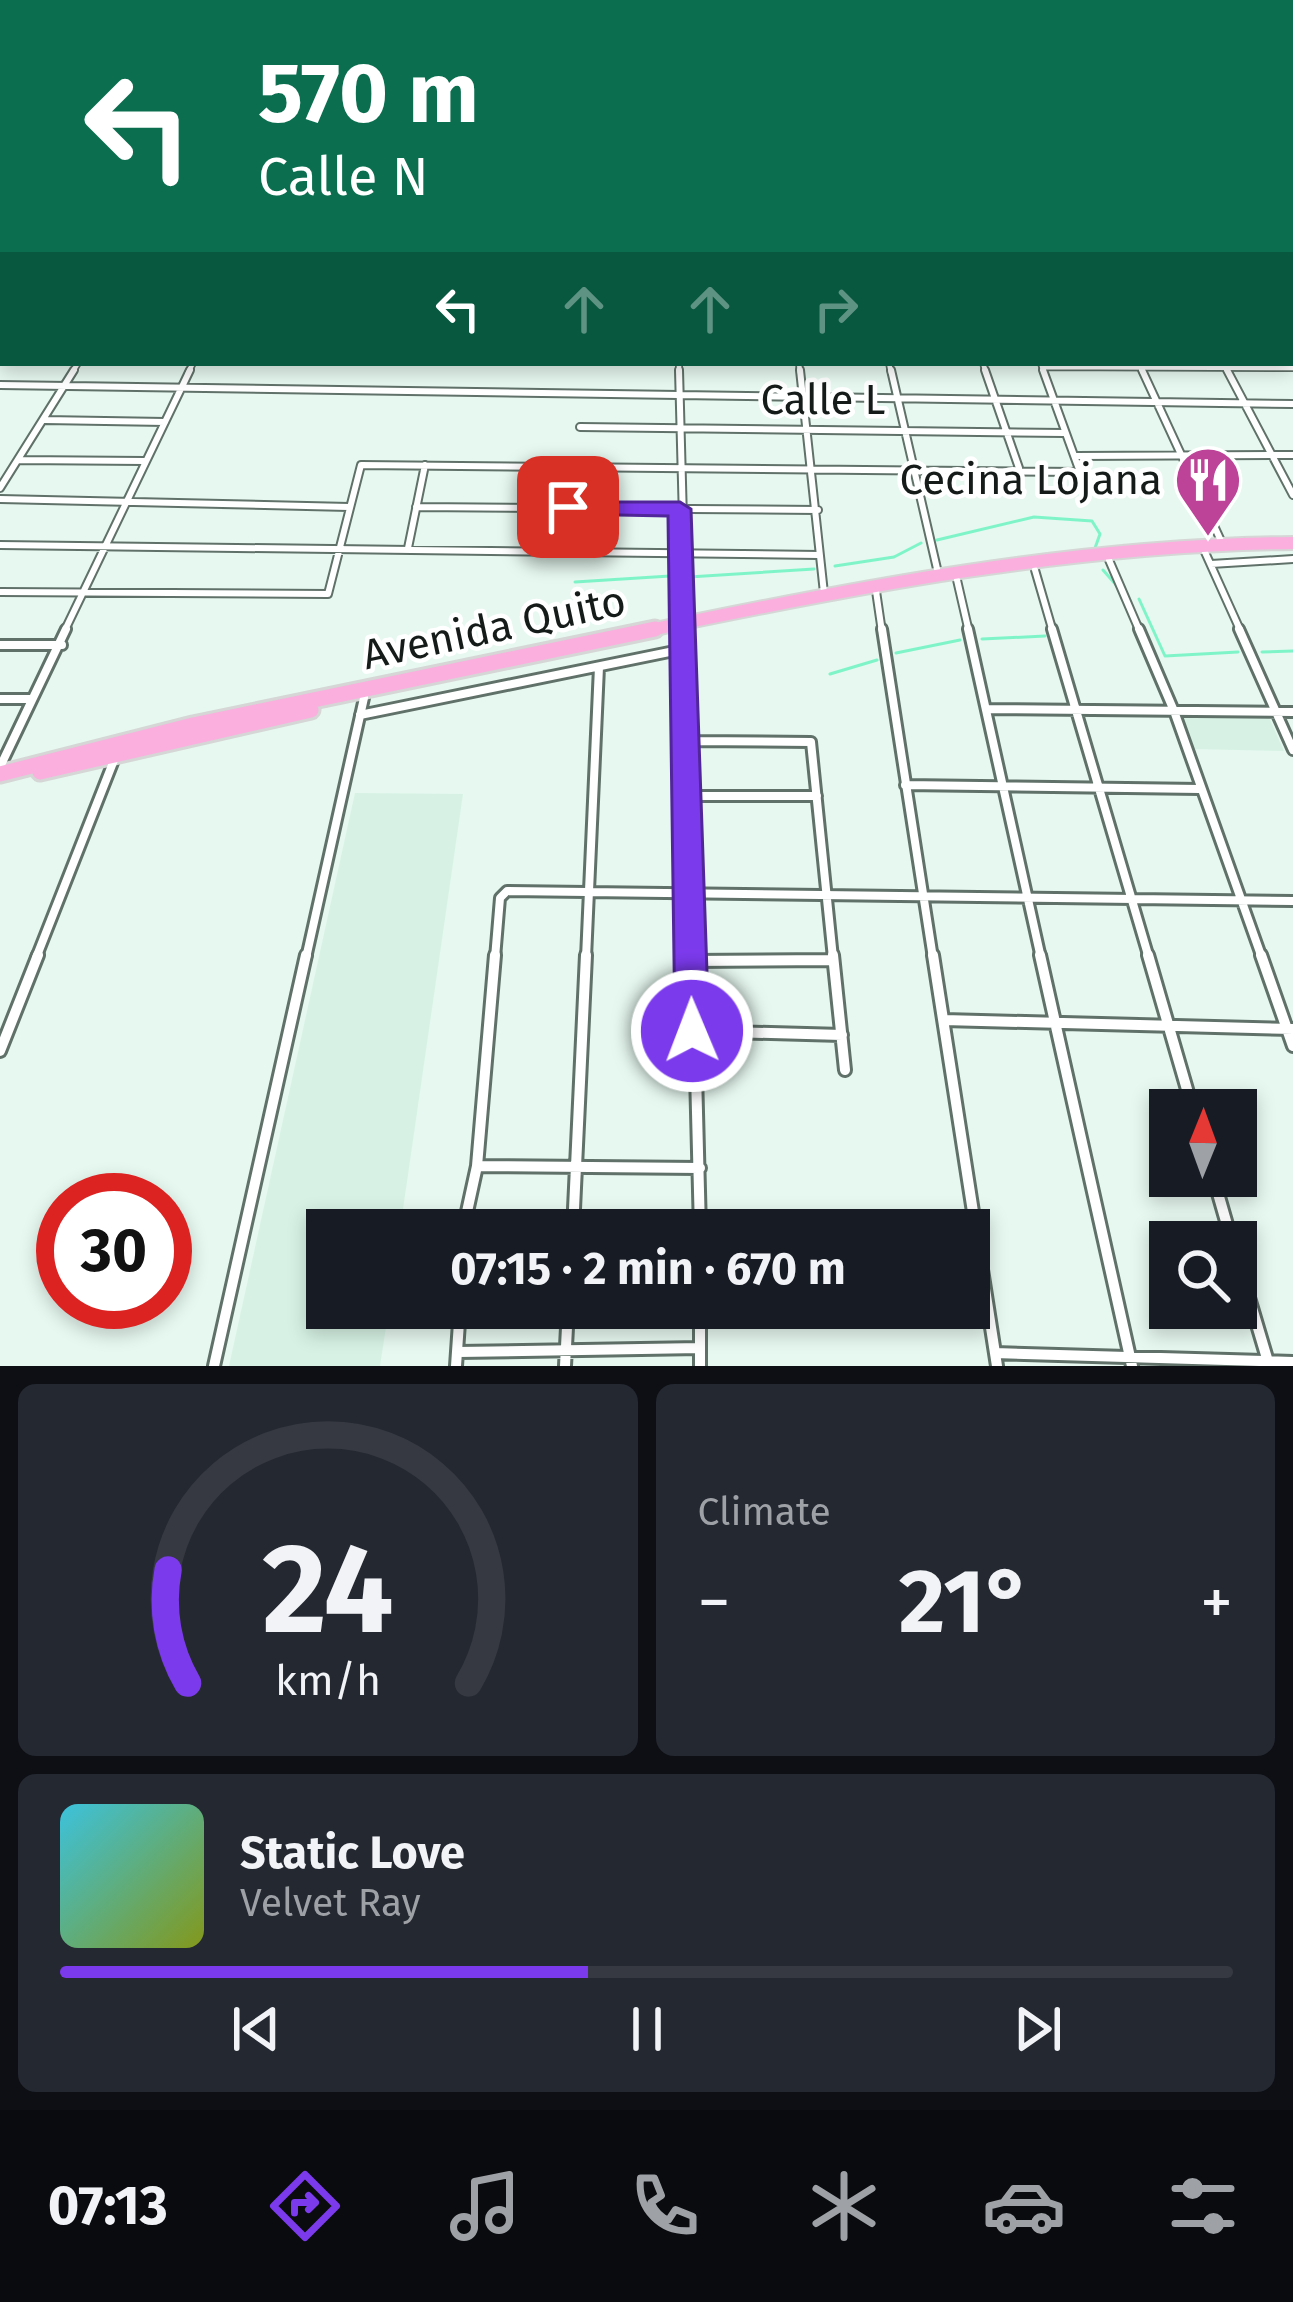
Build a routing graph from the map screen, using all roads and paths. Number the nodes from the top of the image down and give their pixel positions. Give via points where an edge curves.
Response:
1 (76, 366) edge
2 (192, 366) edge
3 (679, 366) edge
4 (800, 366) edge
5 (890, 366) edge
6 (984, 366) edge
7 (1041, 366) edge
8 (1140, 366) edge
9 (1225, 366) edge
10 (1292, 366) edge
11 (0, 385) edge
12 (66, 386) junction
13 (182, 387) junction
14 (680, 393) junction
15 (802, 394) junction
16 (898, 394) junction
17 (995, 397) junction
18 (1055, 401) junction
19 (1158, 404) junction
20 (1293, 404) edge
21 (1246, 405) junction
22 (43, 420) junction
23 (165, 422) junction
24 (580, 428) dead end
25 (679, 428) junction
26 (805, 430) junction
27 (908, 430) junction
28 (1005, 432) junction
29 (1065, 433) junction
30 (1180, 455) junction
31 (1270, 455) junction
32 (1293, 455) edge
33 (1077, 456) junction
34 (16, 460) junction
35 (144, 461) junction
36 (425, 465) junction
37 (680, 467) junction
38 (811, 468) junction
39 (914, 468) junction
40 (1019, 468) junction
41 (0, 487) edge
42 (1293, 496) edge
43 (0, 499) edge
44 (127, 501) junction
45 (349, 507) junction
46 (416, 507) junction
47 (680, 509) junction
48 (818, 510) junction
49 (1222, 543) junction
50 (0, 545) edge
51 (104, 545) junction
52 (340, 548) junction
53 (408, 548) junction
54 (1292, 552) edge
55 (680, 553) junction
56 (819, 555) junction
57 (1208, 557) junction
58 (1109, 560) junction
59 (1293, 569) edge
60 (1035, 570) junction
61 (938, 573) junction
62 (957, 580) junction
63 (875, 591) junction
64 (0, 592) edge
65 (824, 593) junction
66 (80, 594) junction
67 (682, 626) junction
68 (0, 645) edge
69 (62, 645) junction
70 (684, 649) junction
71 (599, 667) junction
72 (364, 698) junction
73 (0, 699) edge
74 (31, 699) junction
75 (987, 709) junction
76 (1078, 709) junction
77 (1174, 710) junction
78 (1276, 712) junction
79 (1293, 712) edge
80 (360, 715) junction
81 (687, 741) junction
82 (1293, 750) edge
83 (116, 754) junction
84 (0, 774) edge
85 (905, 784) junction
86 (1001, 787) junction
87 (1102, 787) junction
88 (1200, 789) junction
89 (689, 796) junction
90 (817, 796) junction
91 (692, 889) junction
92 (589, 890) junction
93 (825, 892) junction
94 (920, 894) junction
95 (1131, 897) junction
96 (1027, 898) junction
97 (1241, 899) junction
98 (1293, 901) edge
99 (832, 960) junction
100 (690, 961) junction
101 (944, 1020) junction
102 (1055, 1024) junction
103 (1168, 1026) junction
104 (1290, 1029) edge
105 (692, 1031) junction
106 (842, 1034) junction
107 (1293, 1046) edge
108 (0, 1051) edge
109 (845, 1070) dead end
110 (1187, 1089) edge
111 (476, 1166) junction
112 (576, 1168) junction
113 (700, 1168) junction
114 (468, 1209) edge
115 (574, 1209) edge
116 (700, 1209) edge
117 (1257, 1324) edge
118 (458, 1329) edge
119 (567, 1329) edge
120 (700, 1329) edge
121 (700, 1348) junction
122 (566, 1350) junction
123 (456, 1359) edge
124 (996, 1360) edge
125 (1130, 1361) edge
126 (1293, 1362) edge
127 (1269, 1364) edge
128 (214, 1366) edge
129 (565, 1366) edge
130 (700, 1366) edge

1 - 12 street
2 - 13 street
3 - 14 street
4 - 15 street
5 - 16 street
6 - 17 street
7 - 18 street
8 - 19 street
9 - 10 street
9 - 21 street
11 - 12 street
12 - 13 street
12 - 22 street
13 - 14 street
13 - 23 street
14 - 15 street
14 - 25 street
15 - 16 street
15 - 26 street
16 - 17 street
16 - 27 street
17 - 18 street
17 - 28 street
18 - 19 street
18 - 29 street
19 - 21 street
19 - 30 street
20 - 21 street
21 - 31 street
22 - 23 street
22 - 34 street
23 - 35 street
24 - 25 street, Calle L
25 - 26 street, Calle L
25 - 37 street
26 - 27 street, Calle L
26 - 38 street
27 - 28 street, Calle L
27 - 39 street
28 - 29 street, Calle L
28 - 40 street
29 - 33 street
30 - 31 street
30 - 33 street
30 - 49 street
31 - 32 street
31 - 42 street
33 - 40 street via 1080,472
34 - 35 street
34 - 41 street
35 - 44 street
36 - 37 street
36 - 45 street via 361,465
36 - 46 street
37 - 38 street
37 - 47 street
38 - 39 street
38 - 48 street
39 - 40 street
39 - 61 street
43 - 44 street
44 - 45 street
44 - 51 street
45 - 52 street
46 - 47 street
46 - 53 street
47 - 48 street
47 - 55 street
48 - 56 street
49 - 54 highway, Avenida Quito
49 - 61 highway, Avenida Quito
50 - 51 street
51 - 52 street
51 - 66 street
52 - 53 street
52 - 66 street via 328,594
53 - 55 street
54 - 57 highway, Avenida Quito
54 - 59 street
55 - 56 street
55 - 67 street
56 - 65 street
57 - 58 highway, Avenida Quito
57 - 78 street
58 - 60 highway, Avenida Quito
58 - 77 street
60 - 62 highway, Avenida Quito
60 - 76 street
61 - 65 highway, Avenida Quito
62 - 63 highway, Avenida Quito
62 - 75 street
63 - 67 highway, Avenida Quito
63 - 85 street
64 - 66 street
65 - 67 highway, Avenida Quito
66 - 69 street
67 - 70 street
67 - 72 highway, Avenida Quito
67 - 84 highway, Avenida Quito via 193,725
68 - 69 street
69 - 74 street
70 - 71 street
70 - 81 street
71 - 80 street
71 - 92 street
72 - 80 street
72 - 83 highway, Avenida Quito
73 - 74 street
74 - 84 street
75 - 76 street
75 - 86 street
76 - 77 street
76 - 87 street
77 - 78 street
77 - 88 street
78 - 79 street
78 - 82 street
80 - 128 street
81 - 89 street
81 - 90 street via 811,742
83 - 84 highway, Avenida Quito
83 - 108 street
85 - 86 street
85 - 94 street
86 - 87 street
86 - 96 street
87 - 88 street
87 - 95 street
88 - 97 street
89 - 90 street
89 - 91 street
90 - 93 street
91 - 92 street
91 - 93 street
91 - 100 street
92 - 111 street via 518,888 500,898
92 - 112 street
93 - 94 street
93 - 99 street
94 - 96 street
94 - 101 street
95 - 96 street
95 - 97 street
95 - 103 street
96 - 102 street
97 - 98 street
97 - 104 street
99 - 100 street
99 - 106 street
100 - 105 street
101 - 102 street
101 - 124 street
102 - 103 street
102 - 125 street
103 - 104 street
103 - 110 street
104 - 107 street
105 - 106 street
105 - 113 street
106 - 109 street
111 - 112 street
111 - 114 street
112 - 113 street
112 - 115 street
113 - 116 street
117 - 127 street
118 - 123 street
119 - 122 street
120 - 121 street
121 - 122 street
121 - 130 street
122 - 123 street
122 - 129 street
124 - 125 street
125 - 127 street
126 - 127 street

